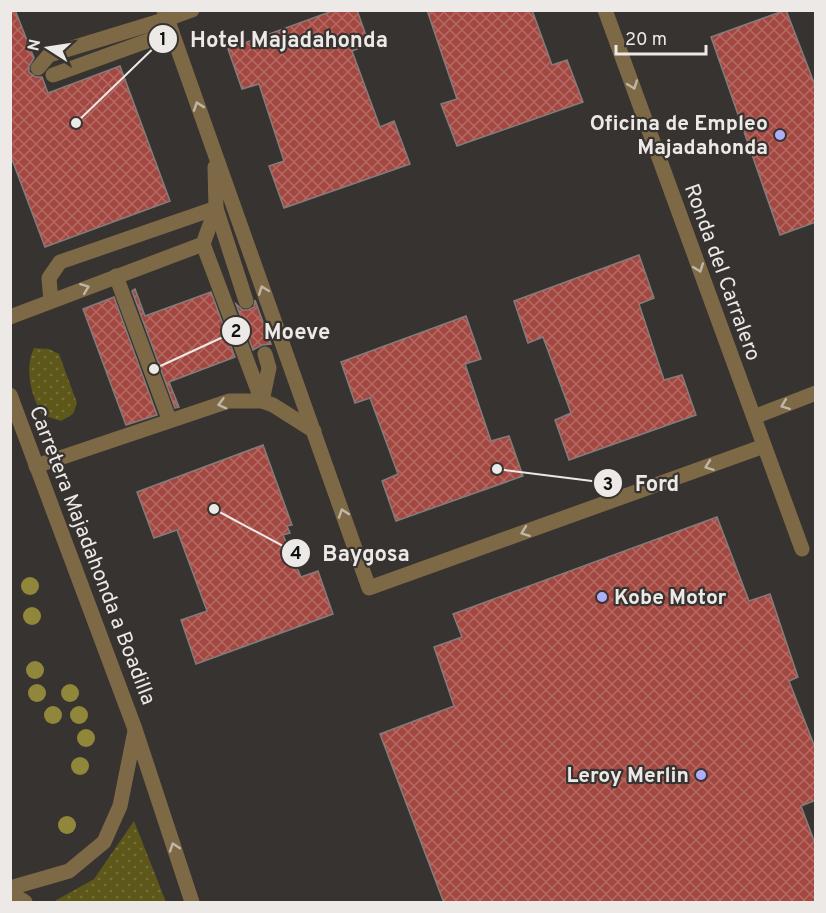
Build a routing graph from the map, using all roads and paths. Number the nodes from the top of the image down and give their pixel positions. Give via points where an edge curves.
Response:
1 (192, 10) edge
2 (605, 10) edge
3 (168, 20) edge
4 (38, 68) dead end
5 (53, 75) dead end
6 (214, 152) junction
7 (216, 208) junction
8 (203, 244) junction
9 (116, 276) junction
10 (51, 301) junction
11 (246, 301) dead end
12 (10, 317) edge
13 (266, 354) dead end
14 (816, 393) edge
15 (10, 395) edge
16 (262, 401) junction
17 (754, 417) junction
18 (169, 419) junction
19 (314, 431) junction
20 (764, 446) junction
21 (36, 466) junction
22 (802, 549) dead end
23 (135, 729) junction
24 (10, 888) edge
25 (10, 893) edge
26 (25, 903) edge
27 (192, 903) edge

1 - 3 street
2 -> 17 street, Ronda del Carralero
3 - 4 street via 49,55
3 - 5 street
6 -> 3 street
6 - 7 street
19 -> 6 street
7 - 8 street
7 - 10 street via 60,262 49,278
7 - 11 street
8 - 9 street
8 - 16 street
10 -> 9 street
9 - 18 street
10 - 12 street
13 - 16 street via 269,368
14 -> 17 street
15 - 21 street, Carretera Majadahonda a Boadilla
16 -> 18 street via 230,401
16 - 19 street
17 - 20 street, Ronda del Carralero
18 - 21 street
20 -> 19 street via 369,588
20 - 22 street, Ronda del Carralero
21 - 23 street, Carretera Majadahonda a Boadilla
23 - 24 street, Carretera Majadahonda a Boadilla via 120,806 104,842 69,871
27 -> 23 street, Carretera Majadahonda a Boadilla
25 - 26 street

